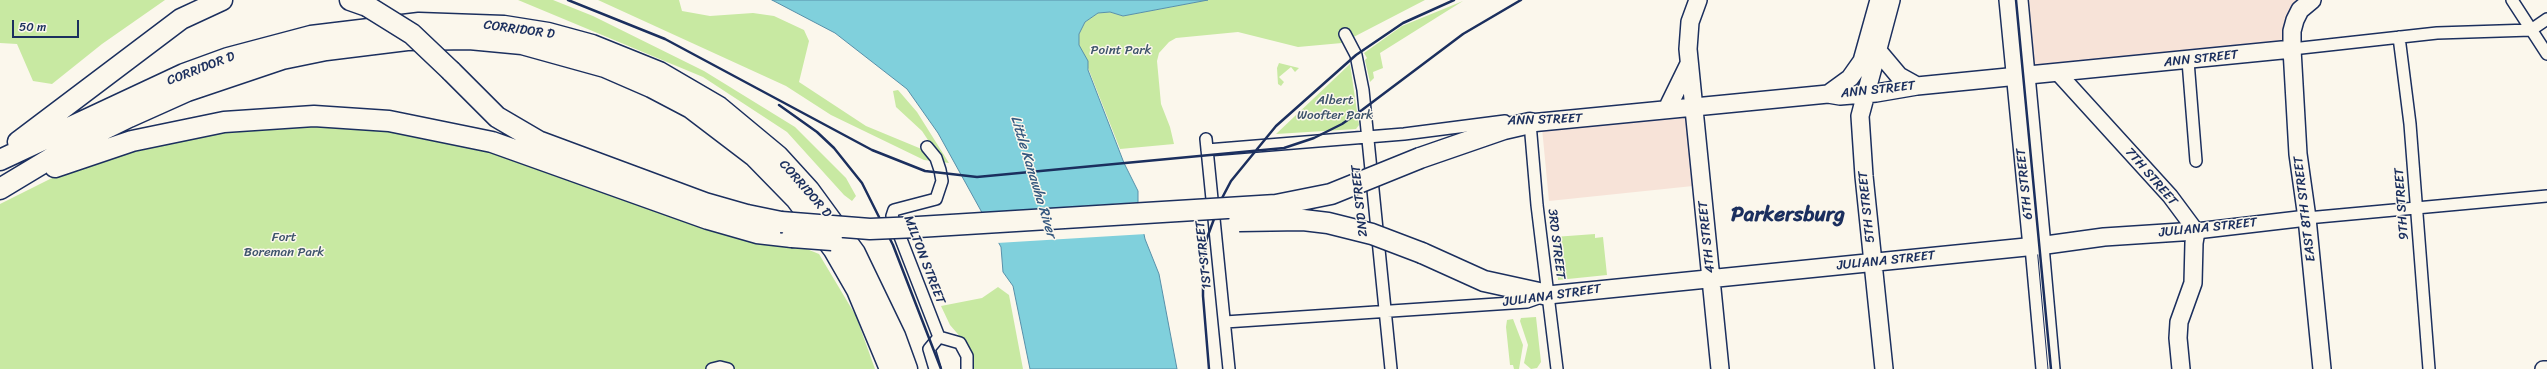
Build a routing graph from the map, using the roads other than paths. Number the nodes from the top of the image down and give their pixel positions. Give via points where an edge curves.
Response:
1 (222, 0) edge
2 (1698, 0) edge
3 (2007, 0) edge
4 (2020, 0) edge
5 (2312, 0) edge
6 (2512, 0) edge
7 (358, 3) edge
8 (1883, 6) edge
9 (2547, 19) edge
10 (2531, 30) junction
11 (1345, 34) dead end
12 (2399, 37) junction
13 (2292, 49) junction
14 (1878, 51) junction
15 (2268, 52) junction
16 (2547, 54) edge
17 (1690, 61) junction
18 (2188, 61) junction
19 (2293, 68) junction
20 (2058, 73) junction
21 (2021, 76) junction
22 (1917, 86) junction
23 (1828, 94) junction
24 (1867, 94) junction
25 (1848, 96) junction
26 (1695, 105) junction
27 (1668, 109) junction
28 (1860, 116) junction
29 (1530, 123) junction
30 (1368, 137) junction
31 (1206, 145) joint
32 (927, 147) dead end
33 (0, 156) edge
34 (0, 160) edge
35 (2196, 161) dead end
36 (19, 179) junction
37 (0, 189) edge
38 (2547, 196) edge
39 (2416, 207) junction
40 (2307, 218) junction
41 (787, 230) junction
42 (2196, 231) junction
43 (2037, 246) junction
44 (1873, 261) junction
45 (1712, 280) junction
46 (1548, 295) junction
47 (1385, 311) junction
48 (1225, 322) junction
49 (939, 337) junction
50 (712, 369) edge
51 (728, 369) edge
52 (890, 369) edge
53 (907, 369) edge
54 (935, 369) edge
55 (967, 369) edge
56 (1229, 369) edge
57 (1391, 369) edge
58 (1557, 369) edge
59 (1720, 369) edge
60 (1884, 369) edge
61 (2042, 369) edge
62 (2054, 369) edge
63 (2181, 369) edge
64 (2322, 369) edge
65 (2429, 369) edge
66 (2543, 369) edge
67 (2547, 369) edge

1 - 33 highway via 182,19
2 - 17 main road, 4TH STREET via 1692,12 1688,34
3 - 21 street, 6TH STREET
4 - 21 street, 6TH STREET
5 - 13 main road, EAST 8TH STREET via 2300,10 2295,20
6 - 10 street
7 - 41 highway, bridge via 412,34 497,117 538,142
8 - 14 main road, 5TH STREET
8 - 23 main road via 1862,61 1850,78
9 - 10 street
10 - 12 street, ANN STREET
10 - 16 street
11 - 30 street, 2ND STREET via 1356,55
12 - 13 street, ANN STREET
12 - 39 street, 9TH STREET via 2410,124
13 - 15 main road, ANN STREET
13 - 19 main road, EAST 8TH STREET
14 - 22 main road via 1896,73
14 - 24 main road, 5TH STREET
15 - 18 main road, ANN STREET
15 - 19 main road
17 - 26 main road, 4TH STREET
17 - 27 main road
18 - 20 main road, ANN STREET
18 - 35 street
19 - 40 main road, EAST 8TH STREET via 2298,154
20 - 21 main road, ANN STREET
20 - 42 street, 7TH STREET via 2170,196
21 - 22 main road, ANN STREET
21 - 43 street, 6TH STREET
22 - 24 main road, ANN STREET
23 - 25 main road, ANN STREET
23 - 26 main road, ANN STREET
24 - 25 main road, ANN STREET
24 - 28 main road, 5TH STREET
25 - 28 main road via 1852,108
26 - 27 main road, ANN STREET
26 - 45 main road, 4TH STREET
27 - 29 main road, ANN STREET
28 - 44 main road, 5TH STREET
29 - 30 street, ANN STREET via 1517,119
29 - 41 highway, bridge via 1504,129 1420,158 1331,194 1276,205 918,227
29 - 46 street, 3RD STREET
30 - 31 street, ANN STREET
30 - 47 street, 2ND STREET
31 - 48 street, 1ST STREET
32 - 49 street, MILTON STREET via 936,158 940,170 942,181 938,195 930,202 894,210 892,216
34 - 53 highway, CORRIDOR D via 184,74 228,58 311,36 419,23 504,26 548,33 592,44 659,72 719,107 778,156 809,190 855,253 886,315
36 - 37 highway, CORRIDOR D
36 - 41 highway via 132,141 197,126 284,117 356,118 417,125 492,142 708,219 757,233
36 - 52 highway, CORRIDOR D via 78,142 187,91 282,59 341,48 408,40 469,39 522,44 605,67 651,87 691,108 754,156 796,199 834,250 857,290
38 - 39 street, JULIANA STREET
39 - 40 street, JULIANA STREET
39 - 65 street, 9TH STREET
40 - 42 street, JULIANA STREET
40 - 64 main road, EAST 8TH STREET
41 - 46 highway, bridge via 887,242 1303,220 1351,228 1422,253 1484,281
42 - 43 main road, JULIANA STREET via 2104,237
42 - 63 main road via 2193,283 2179,322
43 - 44 main road, JULIANA STREET
43 - 61 street, 6TH STREET
43 - 62 street, 6TH STREET
44 - 45 main road, JULIANA STREET
44 - 60 main road, 5TH STREET
45 - 46 main road, JULIANA STREET
45 - 59 main road, 4TH STREET
46 - 47 street, JULIANA STREET via 1527,302
46 - 58 street, 3RD STREET
47 - 48 street, JULIANA STREET
47 - 57 street, 2ND STREET
48 - 56 street, 1ST STREET
49 - 54 street via 929,349
49 - 55 street via 960,343 966,356
50 - 51 street
66 - 67 street

